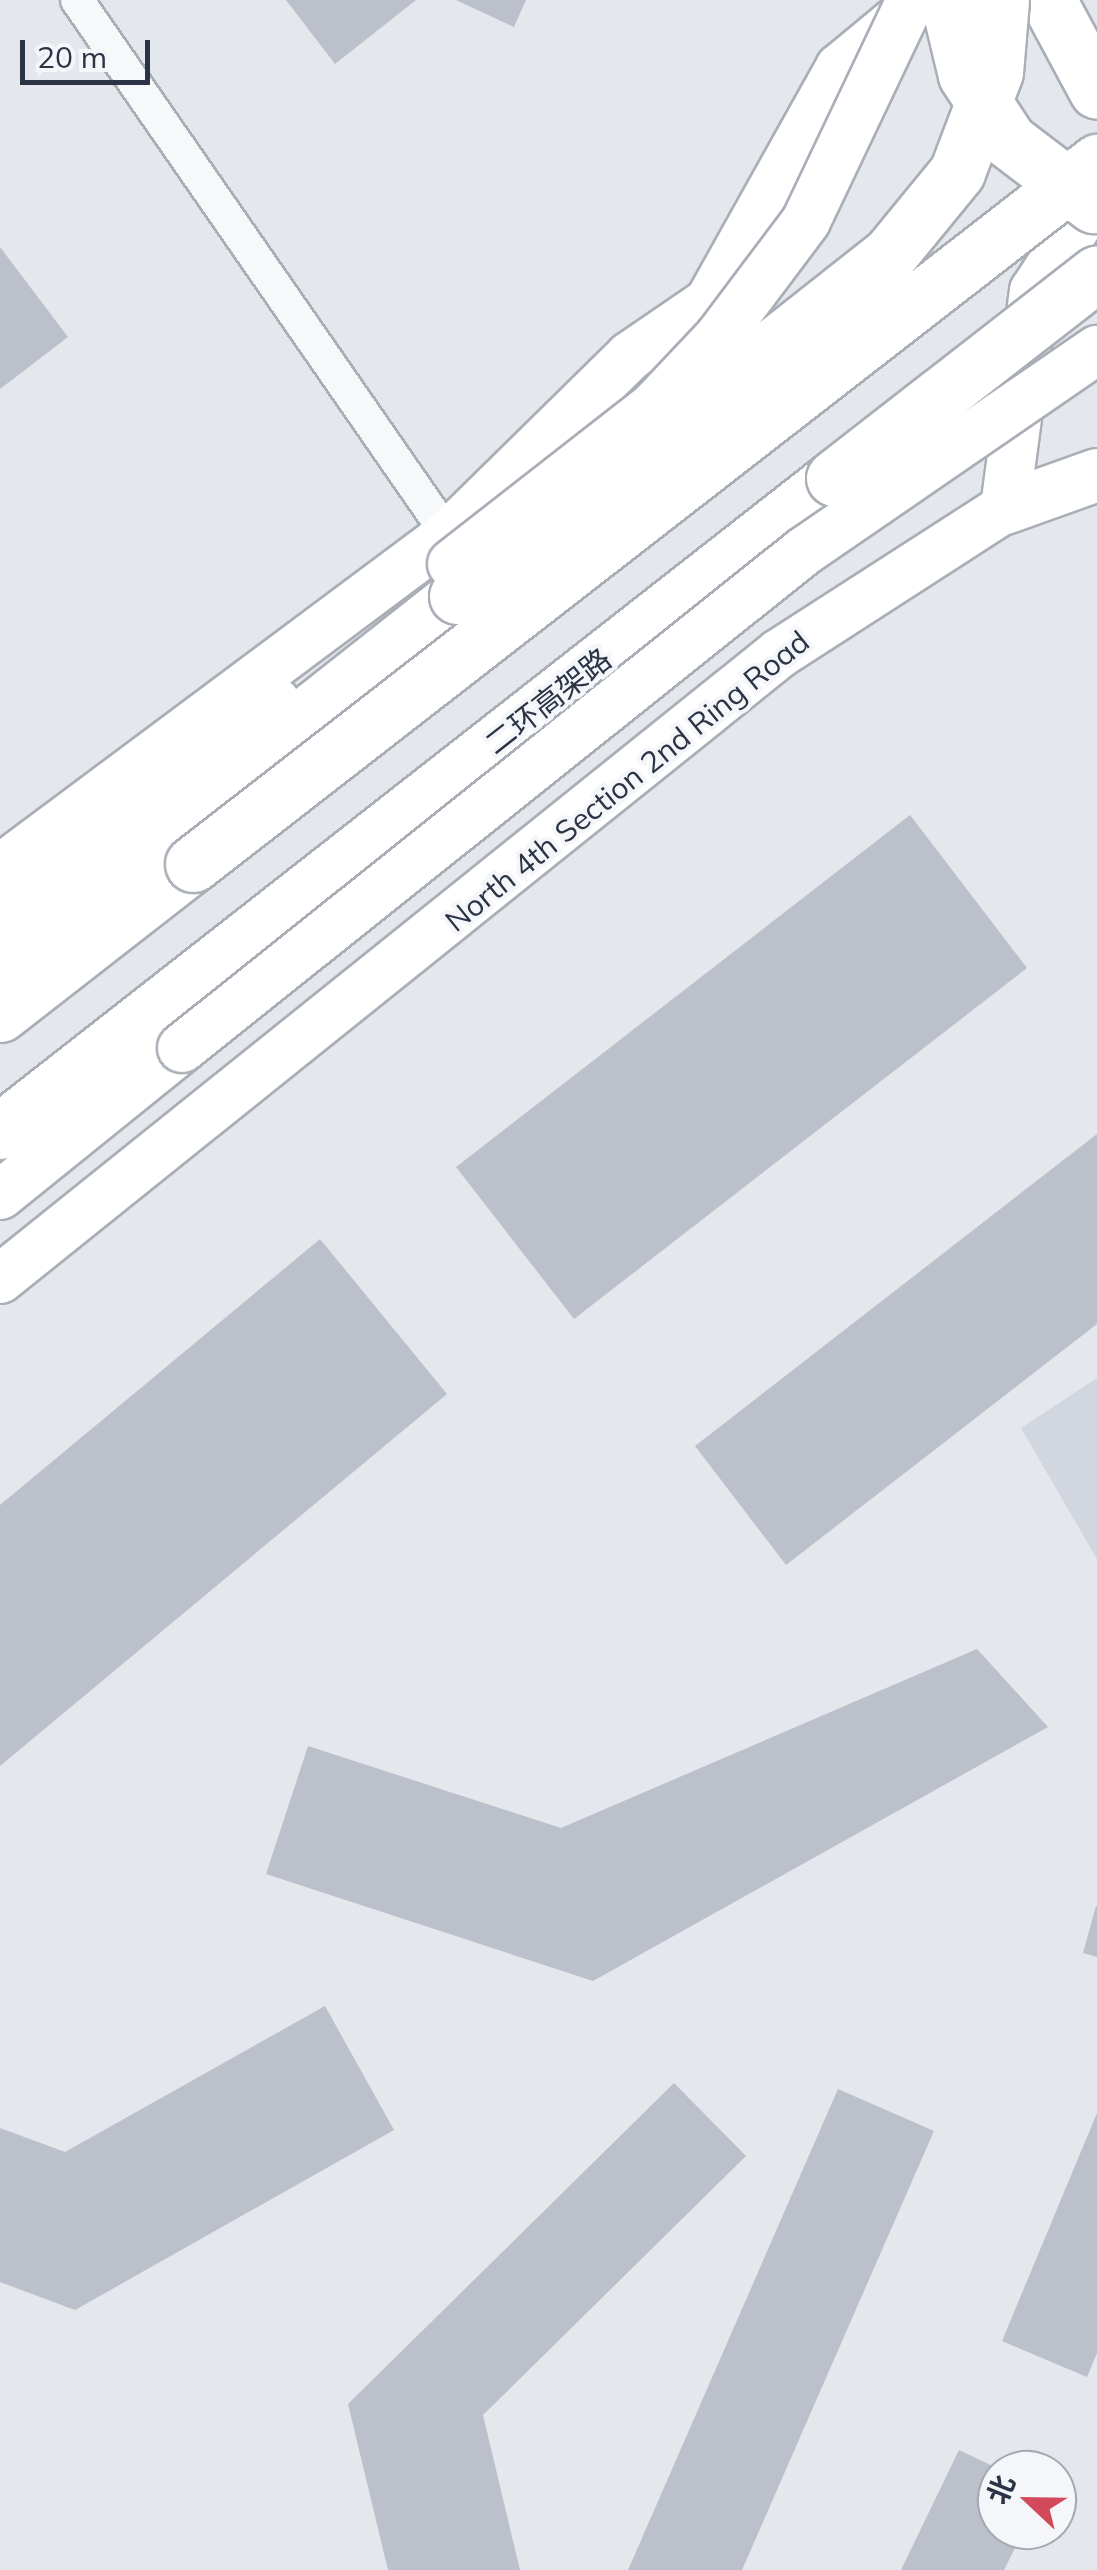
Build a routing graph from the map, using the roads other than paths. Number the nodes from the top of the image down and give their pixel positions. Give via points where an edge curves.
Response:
1 (77, 0) edge
2 (911, 0) edge
3 (921, 0) edge
4 (948, 0) edge
5 (1001, 0) edge
6 (1048, 0) edge
7 (1097, 92) edge
8 (1097, 162) edge
9 (1097, 195) edge
10 (1097, 207) edge
11 (1097, 272) edge
12 (1097, 350) edge
13 (1097, 475) edge
14 (1005, 508) junction
15 (450, 550) junction
16 (0, 868) edge
17 (0, 919) edge
18 (0, 956) edge
19 (0, 1014) edge
20 (0, 1131) edge
21 (0, 1194) edge
22 (0, 1279) edge

1 - 15 street
2 - 15 street, bridge via 806,221 719,337 652,407
3 - 15 street via 840,68 709,302 630,356
4 - 10 highway, bridge via 966,74 1009,141 1054,184
5 - 18 highway, bridge via 995,72 957,172 890,254
6 - 7 highway
8 - 19 highway, bridge
9 - 14 street via 1034,291
11 - 20 highway, 二环高架路, bridge
12 - 21 street, bridge via 803,552
13 - 14 main road
14 - 22 street, North 4th Section 2nd Ring Road via 780,653
15 - 16 street
15 - 17 street

